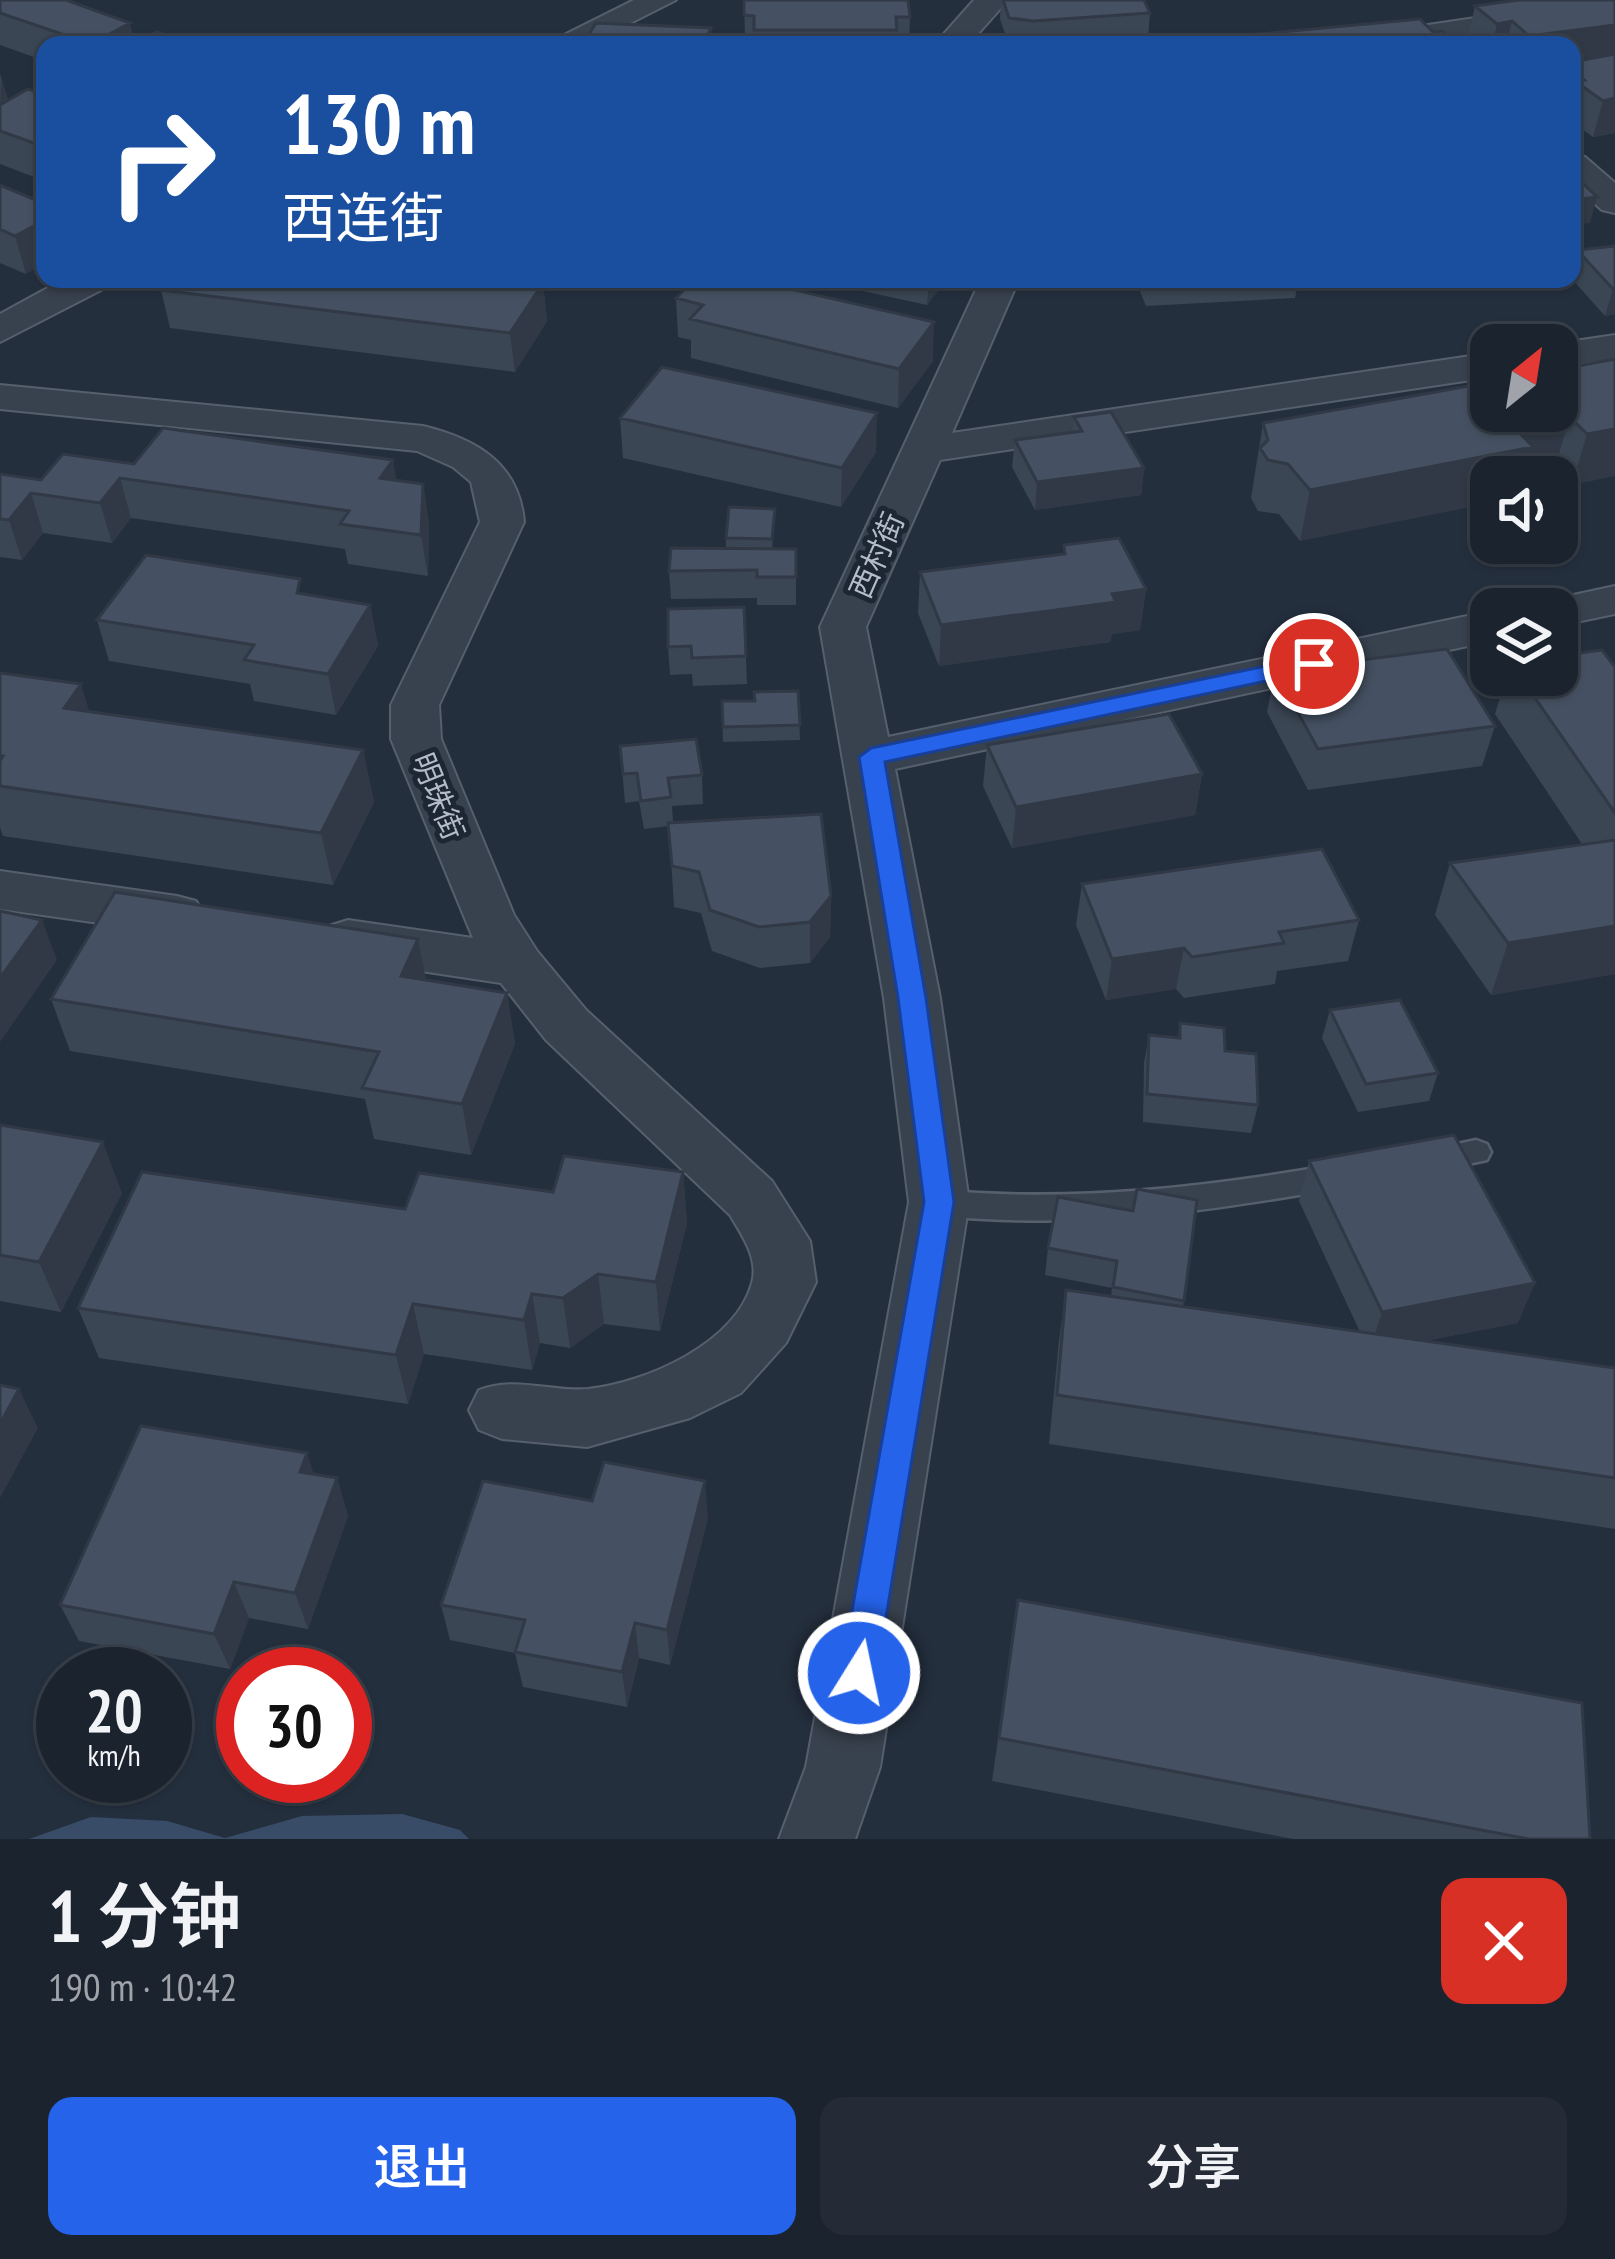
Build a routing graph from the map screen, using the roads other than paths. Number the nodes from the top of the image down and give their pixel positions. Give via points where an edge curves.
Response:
1 (659, 0) edge
2 (992, 0) edge
3 (1414, 0) edge
4 (1615, 7) edge
5 (580, 36) edge
6 (958, 36) edge
7 (1436, 36) edge
8 (1455, 36) edge
9 (1615, 158) edge
10 (1581, 164) edge
11 (1581, 173) edge
12 (1615, 202) edge
13 (77, 288) edge
14 (996, 288) edge
15 (0, 330) edge
16 (1615, 347) edge
17 (1578, 353) edge
18 (1470, 368) edge
19 (0, 397) edge
20 (923, 450) junction
21 (1615, 600) edge
22 (1578, 608) edge
23 (1470, 630) edge
24 (871, 757) junction
25 (0, 890) edge
26 (236, 924) edge
27 (306, 934) edge
28 (518, 965) junction
29 (1476, 1152) dead end
30 (1407, 1164) edge
31 (1361, 1172) edge
32 (939, 1202) junction
33 (502, 1410) dead end
34 (818, 1839) edge

1 - 5 street
2 - 6 street
3 - 7 street
4 - 8 street
9 - 10 street
11 - 12 street
13 - 15 street
14 - 20 street, 西村街
16 - 17 street
18 - 20 street
19 - 28 street, 明珠街 via 423,439 467,453 489,474 503,497 502,522 415,705 416,739 489,919
20 - 24 street, 西村街 via 843,627
21 - 22 street
23 - 24 street
24 - 32 street, 西村街
25 - 26 street
27 - 28 street
28 - 33 street, 明珠街 via 566,1025 751,1198 779,1241 785,1282 763,1324 718,1373 667,1398 587,1418
29 - 30 lane
31 - 32 lane via 1247,1192 1017,1213
32 - 34 street, 西村街 via 843,1767

